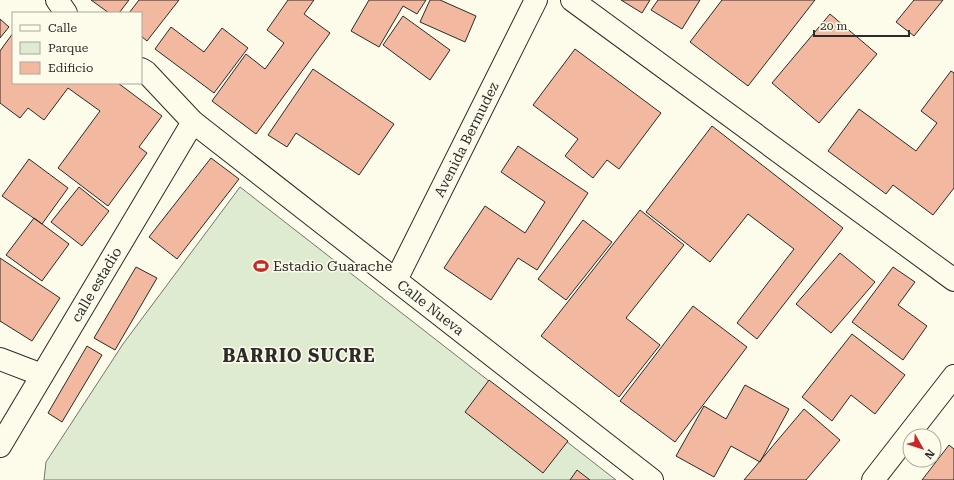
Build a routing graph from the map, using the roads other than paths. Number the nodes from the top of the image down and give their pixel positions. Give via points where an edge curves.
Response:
1 (56, 0) edge
2 (536, 0) edge
3 (572, 0) edge
4 (65, 12) edge
5 (142, 70) edge
6 (193, 122) junction
7 (396, 280) junction
8 (954, 280) edge
9 (0, 359) edge
10 (42, 375) junction
11 (954, 376) edge
12 (0, 446) edge
13 (652, 480) edge
14 (873, 480) edge

1 - 4 street
2 - 7 street, Avenida Bermudez
3 - 8 street
5 - 6 street, Calle Nueva
6 - 7 street, Calle Nueva
6 - 10 street, calle estadio
7 - 13 street, Calle Nueva
9 - 10 street
10 - 12 street, calle estadio
11 - 14 street

